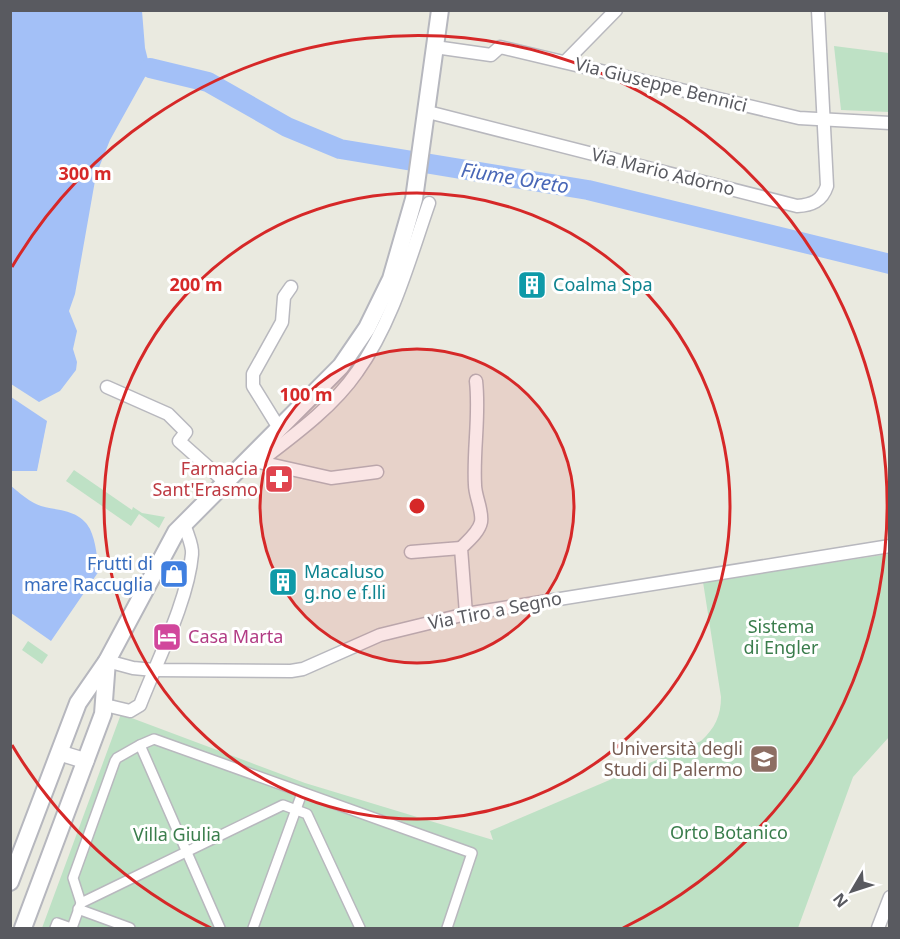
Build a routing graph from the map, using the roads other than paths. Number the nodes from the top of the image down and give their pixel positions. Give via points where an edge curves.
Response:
1 (440, 10) edge
2 (616, 10) edge
3 (818, 10) edge
4 (435, 46) junction
5 (565, 62) junction
6 (427, 117) junction
7 (825, 121) junction
8 (890, 123) edge
9 (421, 201) junction
10 (291, 287) dead end
11 (476, 381) dead end
12 (107, 387) dead end
13 (279, 428) junction
14 (254, 460) junction
15 (377, 472) dead end
16 (225, 482) junction
17 (184, 523) junction
18 (890, 546) edge
19 (461, 548) junction
20 (411, 552) dead end
21 (466, 614) junction
22 (107, 661) junction
23 (154, 670) junction
24 (105, 705) junction
25 (140, 745) junction
26 (60, 753) junction
27 (86, 761) junction
28 (302, 793) junction
29 (296, 810) junction
30 (186, 850) junction
31 (10, 882) edge
32 (890, 897) edge
33 (78, 910) junction
34 (24, 928) edge
35 (55, 928) edge
36 (71, 928) edge
37 (81, 928) edge
38 (130, 928) edge
39 (220, 928) edge
40 (253, 928) edge
41 (360, 928) edge
42 (447, 928) edge
43 (878, 928) edge

1 - 4 main road
2 - 5 street
3 - 7 street
4 - 5 street, Via Giuseppe Bennici via 491,56 500,48
4 - 6 main road
5 - 7 street, Via Giuseppe Bennici
6 - 7 street, Via Mario Adorno via 797,206 812,205 824,196
6 - 9 main road
7 - 8 street, Via Giuseppe Bennici
9 - 13 main road via 367,328 342,366
9 - 14 street via 389,314 356,373 337,395
10 - 13 street via 285,297 282,322 253,374 253,386
11 - 19 street via 475,487 481,522
12 - 16 street via 168,414 186,432 179,441
13 - 14 main road
14 - 15 street via 331,478
14 - 16 main road
16 - 17 main road
17 - 22 main road
17 - 23 street via 192,552 189,571
18 - 21 street, Via Tiro a Segno
19 - 20 street
19 - 21 street
21 - 23 street, Via Tiro a Segno via 380,635 291,672
22 - 23 street, Via Tiro a Segno
22 - 24 main road
22 - 26 main road via 78,703
23 - 24 street via 140,705 130,711
24 - 27 main road
25 - 28 street via 154,739
25 - 30 street
25 - 33 street via 115,761 73,878
26 - 27 street
26 - 31 main road
27 - 34 main road
28 - 29 street
28 - 42 street via 472,854
29 - 30 street via 283,805
29 - 40 street
29 - 41 street via 307,814
30 - 33 street
30 - 39 street
32 - 43 street
33 - 36 street
33 - 37 street
33 - 38 street
35 - 36 street via 57,923

